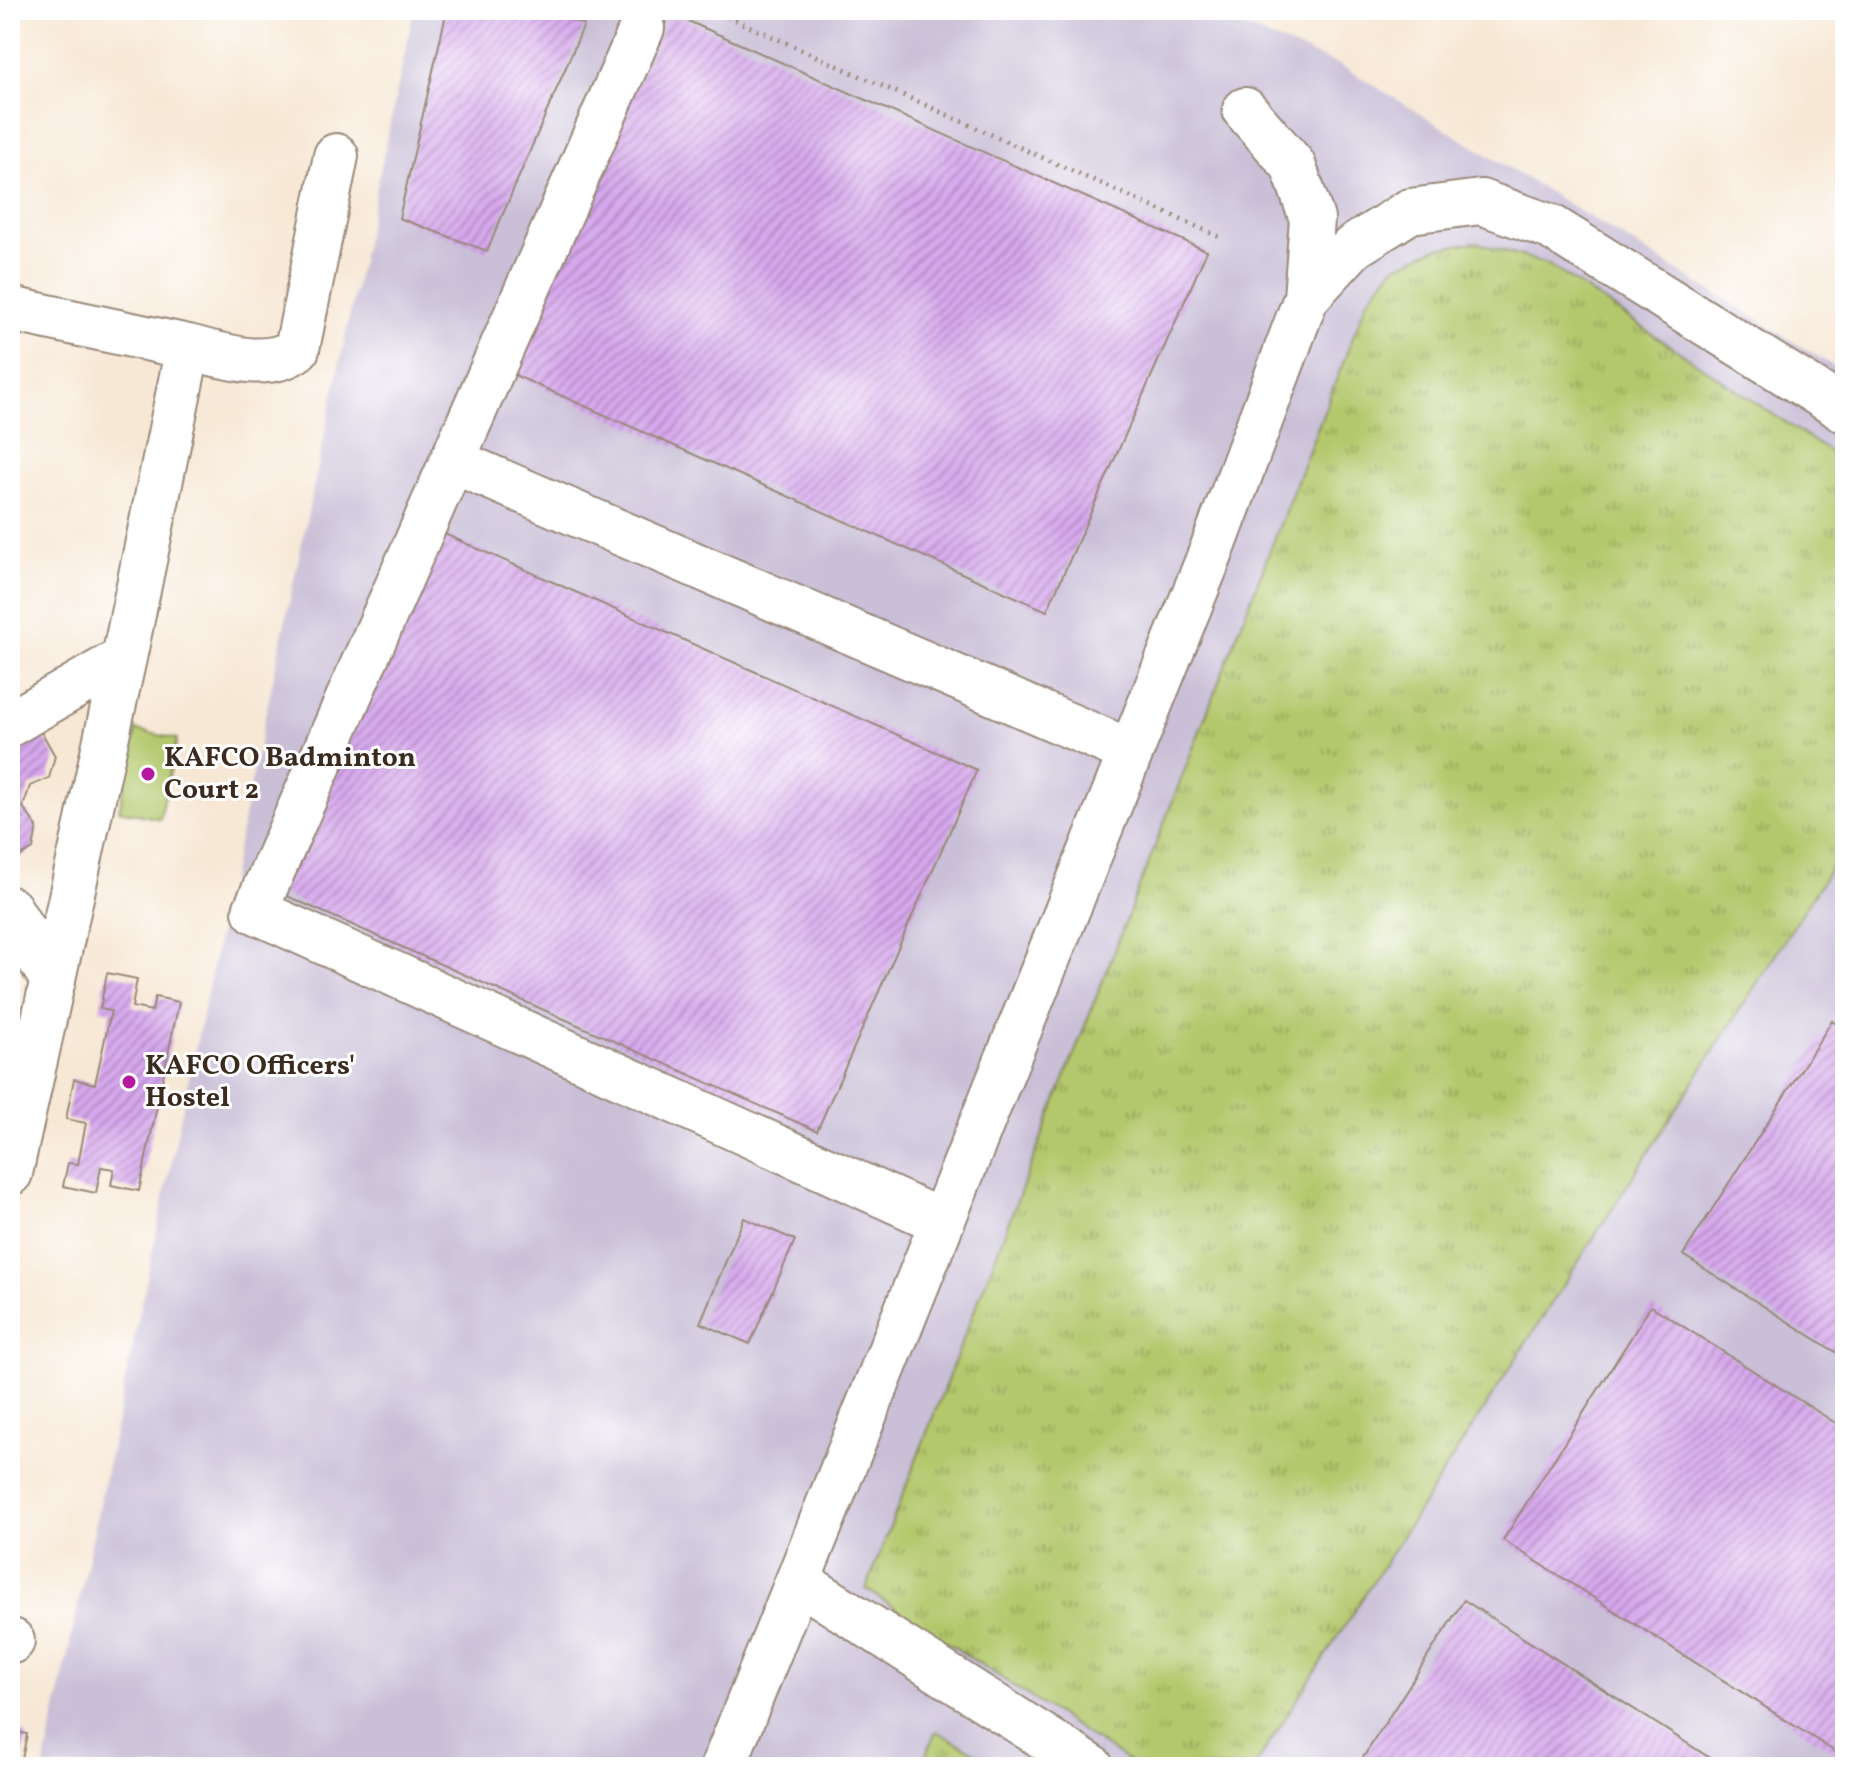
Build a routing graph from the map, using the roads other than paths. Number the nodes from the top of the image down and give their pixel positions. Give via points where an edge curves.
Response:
1 (642, 28) dead end
2 (1245, 110) dead end
3 (336, 156) dead end
4 (1306, 298) junction
5 (10, 309) edge
6 (188, 347) junction
7 (1845, 410) edge
8 (453, 461) junction
9 (124, 658) junction
10 (10, 724) edge
11 (1131, 752) junction
12 (10, 909) edge
13 (53, 981) junction
14 (10, 1173) edge
15 (942, 1222) junction
16 (798, 1581) junction
17 (723, 1767) edge
18 (1091, 1767) edge

1 - 8 street
2 - 4 street via 1293,165 1312,219
3 - 6 street via 297,349 256,361
4 - 7 street via 1353,247 1410,211 1481,202 1551,227
4 - 11 street
5 - 6 street
6 - 9 street
8 - 11 street
8 - 15 street via 255,911
9 - 10 street
9 - 13 street
11 - 15 street
12 - 13 street
13 - 14 street
15 - 16 street
16 - 17 street
16 - 18 street

